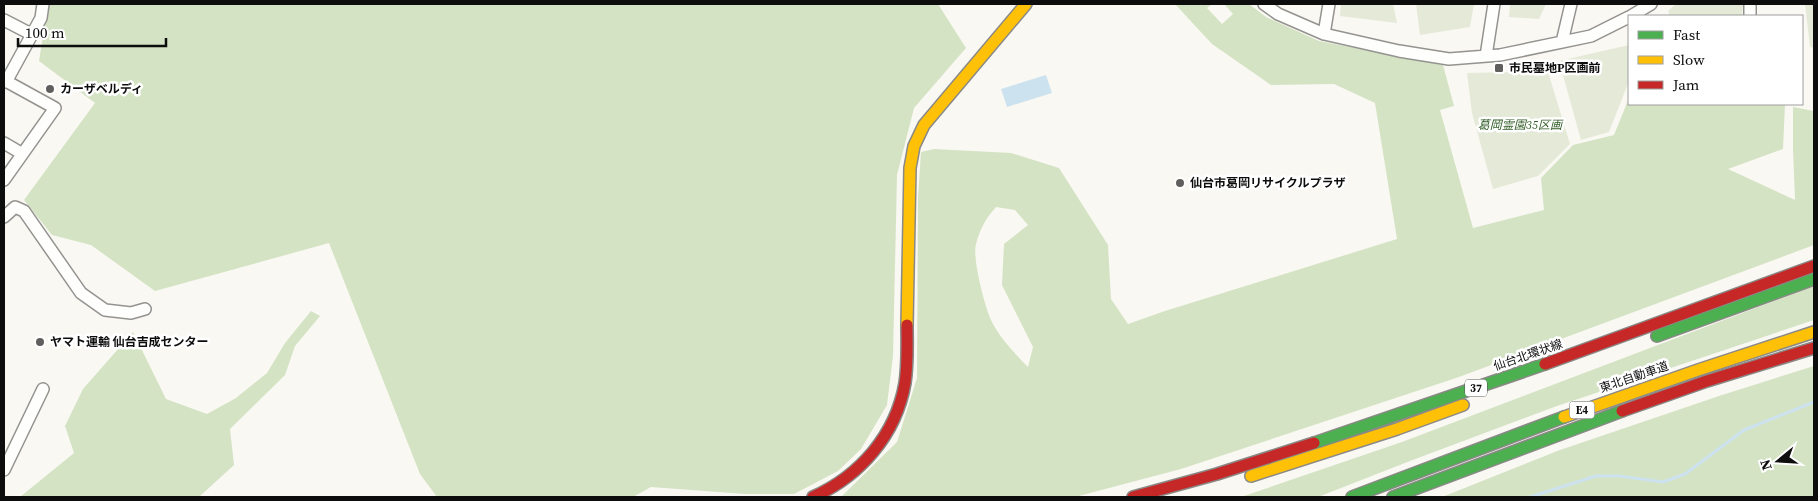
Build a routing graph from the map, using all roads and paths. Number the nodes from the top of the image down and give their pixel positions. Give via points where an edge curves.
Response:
1 (43, 4) edge
2 (1026, 4) edge
3 (1264, 4) edge
4 (1329, 4) edge
5 (1494, 4) edge
6 (1571, 4) edge
7 (1651, 4) edge
8 (1633, 15) edge
9 (1628, 18) edge
10 (4, 20) edge
11 (31, 34) junction
12 (1324, 34) junction
13 (1562, 42) junction
14 (1486, 56) junction
15 (5, 81) edge
16 (4, 142) edge
17 (21, 153) junction
18 (4, 180) edge
19 (4, 217) edge
20 (1814, 266) edge
21 (1814, 279) edge
22 (145, 310) dead end
23 (1814, 332) edge
24 (1646, 340) dead end
25 (1814, 348) edge
26 (44, 389) dead end
27 (1471, 403) dead end
28 (4, 470) edge
29 (1243, 479) dead end
30 (812, 497) edge
31 (1133, 497) edge
32 (1352, 497) edge
33 (1393, 497) edge

1 - 11 street via 41,18
2 - 30 main road via 924,125 915,144 908,189 904,390 889,428 868,459 841,483
3 - 12 street via 1278,14
4 - 12 street
5 - 14 street
6 - 13 street
7 - 8 street
9 - 13 street via 1591,36
10 - 11 street
11 - 15 street
12 - 14 street via 1449,59
13 - 14 street
15 - 17 street via 55,108
16 - 17 street
17 - 18 street
19 - 22 street via 15,207 24,211 81,293 104,310 131,313
20 - 31 main road, 仙台北環状線 / 37 via 1384,420 1217,474
21 - 24 main road
23 - 32 main road, 東北自動車道 / E4 via 1595,405
25 - 33 main road, E4 via 1636,405
26 - 28 street
27 - 29 main road, 37

